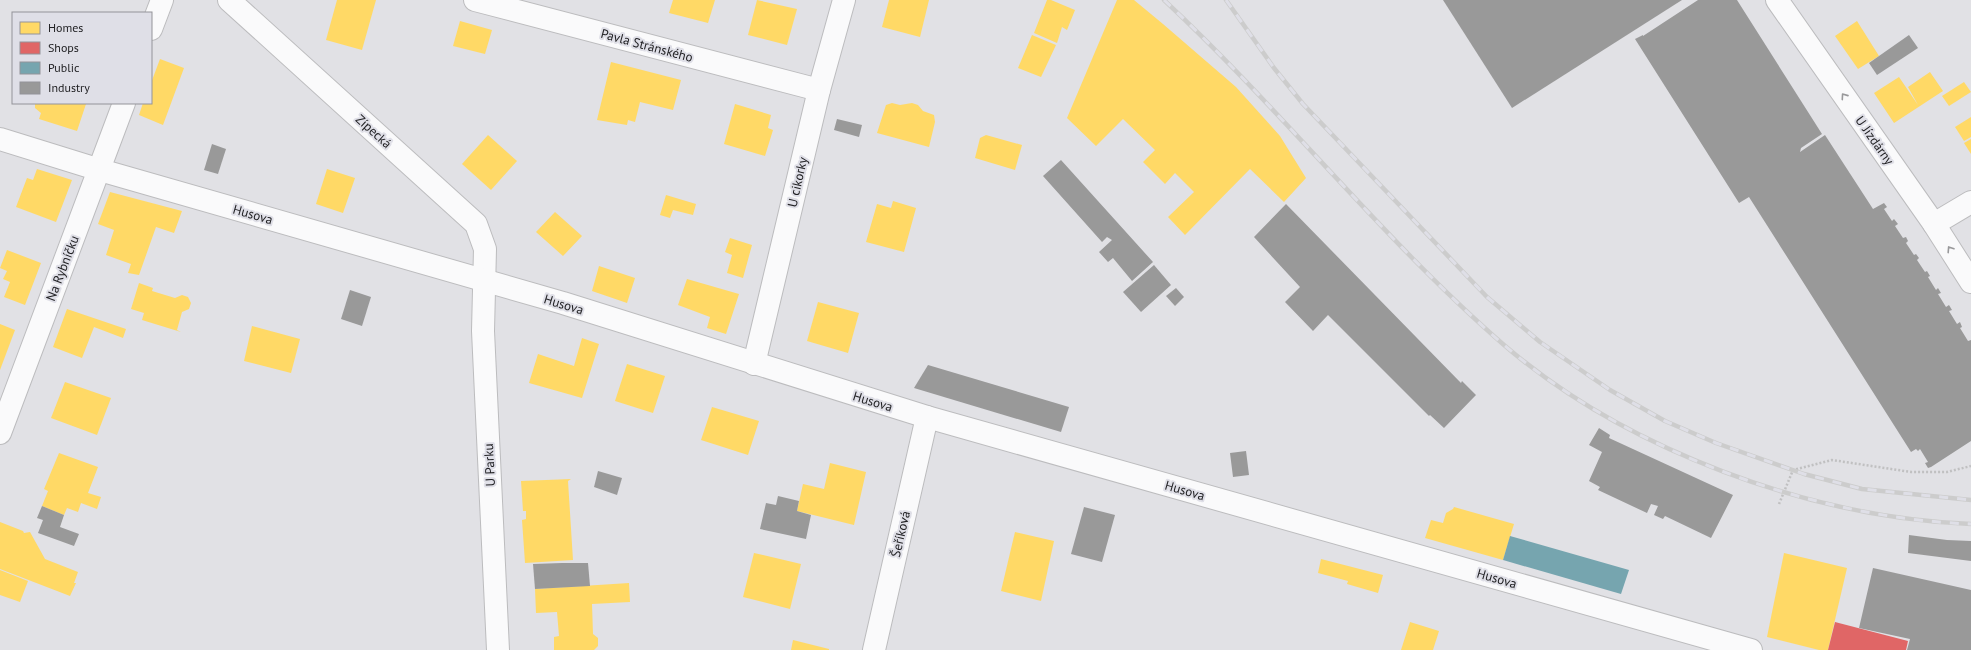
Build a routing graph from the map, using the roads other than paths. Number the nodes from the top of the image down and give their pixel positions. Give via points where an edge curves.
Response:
1 (162, 0) edge
2 (229, 0) edge
3 (475, 0) edge
4 (844, 0) edge
5 (1777, 0) edge
6 (152, 26) edge
7 (819, 90) junction
8 (124, 104) edge
9 (0, 139) edge
10 (100, 170) junction
11 (1971, 202) edge
12 (1934, 224) junction
13 (484, 280) junction
14 (1971, 282) edge
15 (754, 364) junction
16 (927, 417) junction
17 (0, 433) edge
18 (498, 650) edge
19 (874, 650) edge
20 (1751, 650) edge

1 - 6 street
2 - 13 street, Zípecká via 476,224 485,249
3 - 7 street, Pavla Stránského
4 - 7 street, U cikorky
12 -> 5 street, U Jízdárny
7 - 15 street, U cikorky
8 - 10 street, Na Rybníčku
9 - 10 street, Husova
10 - 13 street, Husova
10 - 17 street, Na Rybníčku
11 - 12 street
14 -> 12 street, U Jízdárny
13 - 15 street, Husova
13 - 18 street, U Parku via 483,339
15 - 16 street, Husova
16 - 19 street, Šeříková
16 - 20 street, Husova

